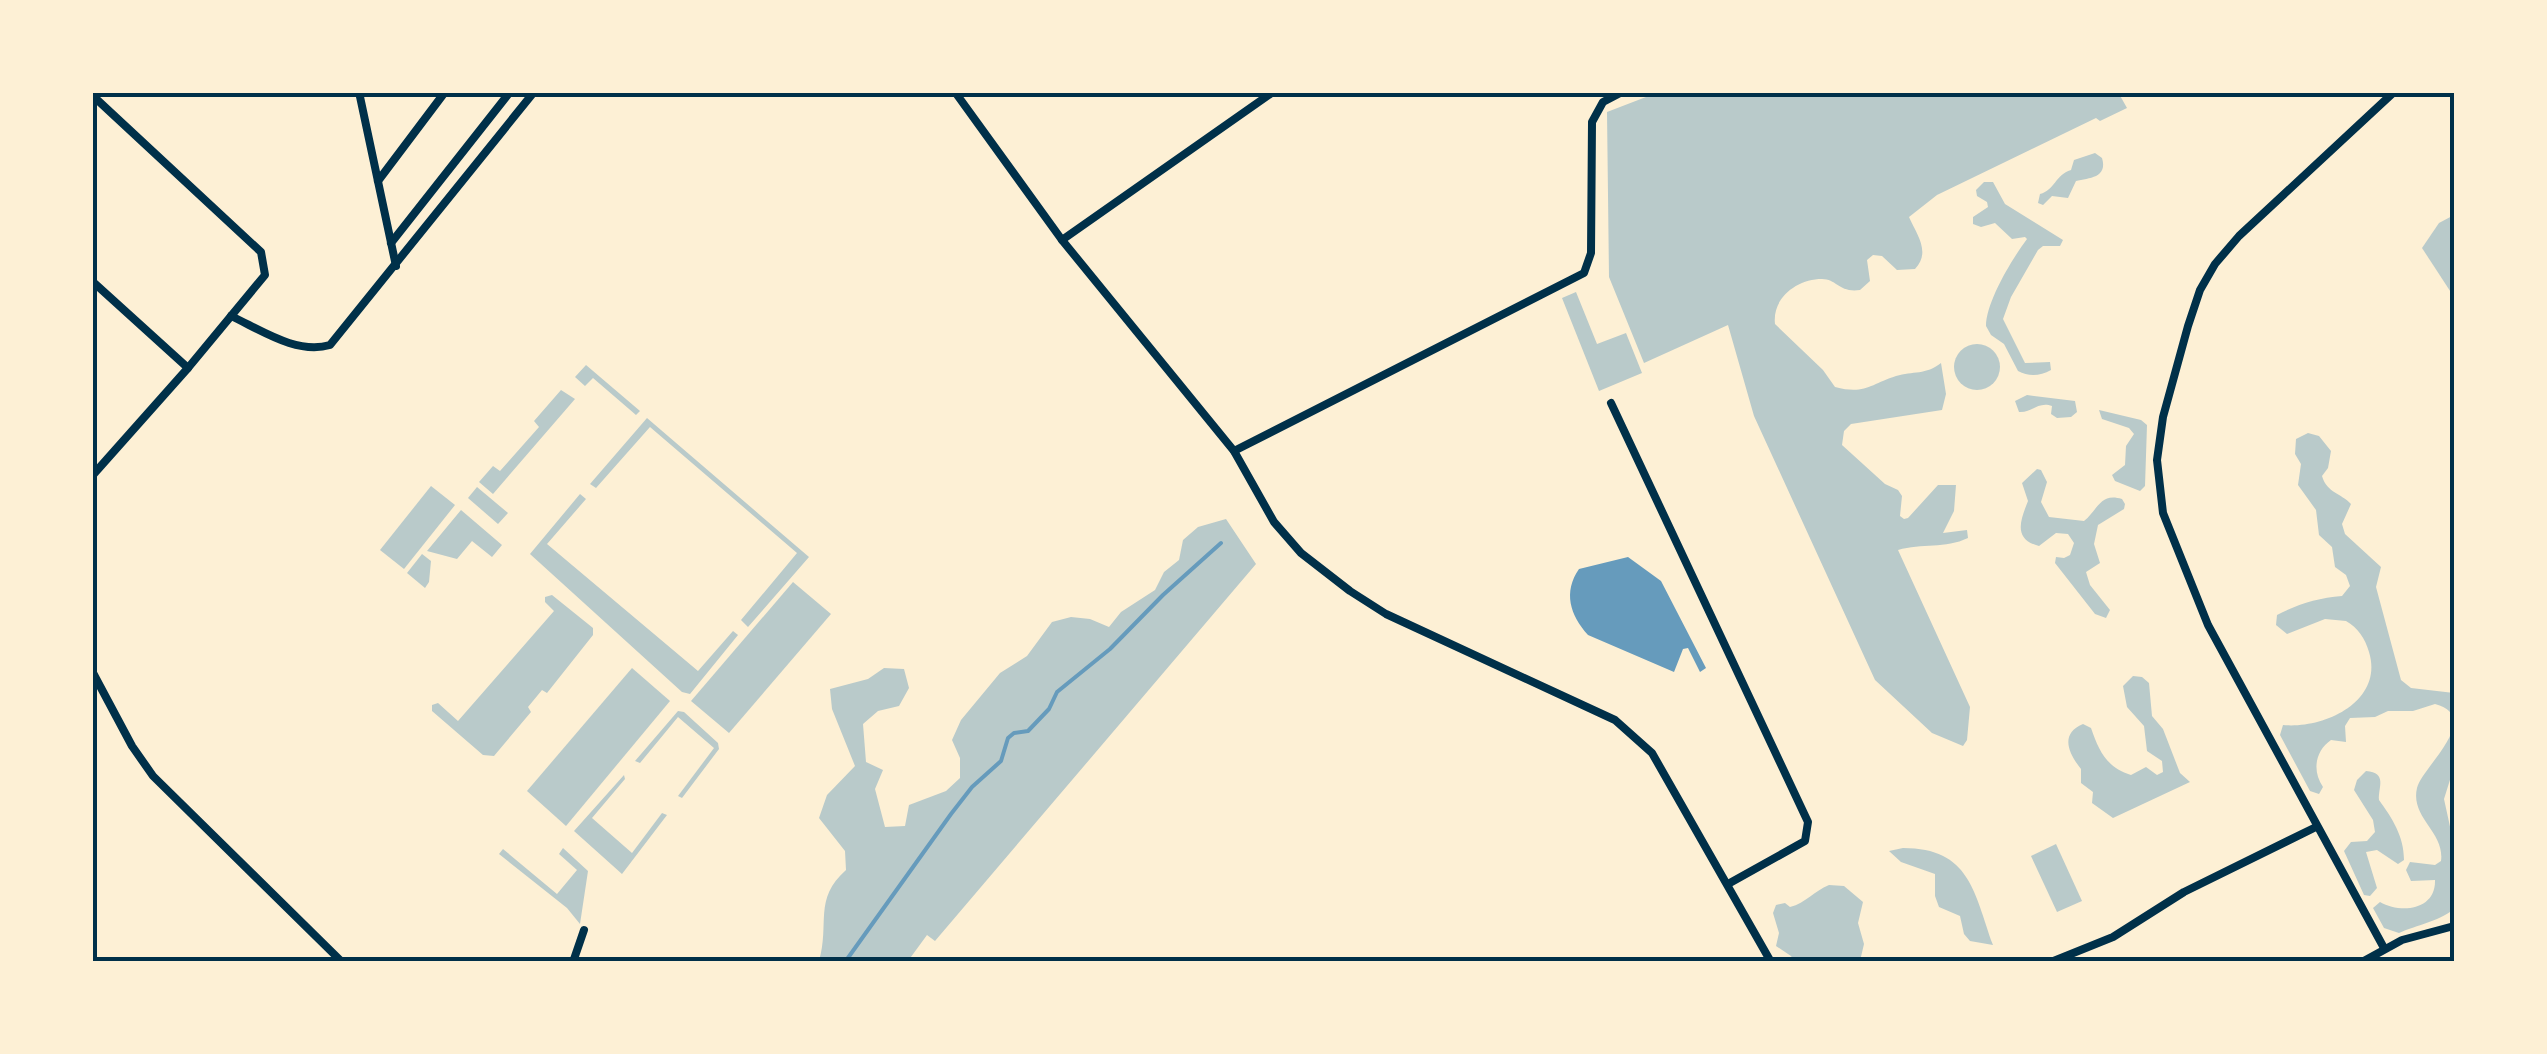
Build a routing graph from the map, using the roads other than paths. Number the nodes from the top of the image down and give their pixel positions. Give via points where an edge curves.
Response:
1 (359, 92) edge
2 (371, 92) edge
3 (445, 92) edge
4 (510, 92) edge
5 (534, 92) edge
6 (956, 92) edge
7 (1272, 92) edge
8 (1622, 92) edge
9 (2394, 92) edge
10 (92, 95) edge
11 (362, 104) junction
12 (378, 181) junction
13 (1062, 240) junction
14 (391, 242) junction
15 (396, 266) junction
16 (92, 280) edge
17 (231, 316) junction
18 (188, 368) junction
19 (1610, 402) dead end
20 (1234, 452) junction
21 (95, 469) edge
22 (92, 671) edge
23 (2316, 828) junction
24 (1728, 884) junction
25 (2454, 926) edge
26 (584, 930) dead end
27 (2384, 948) junction
28 (342, 962) edge
29 (573, 962) edge
30 (1771, 962) edge
31 (2051, 962) edge
32 (2362, 962) edge

1 - 11 street
2 - 11 street
3 - 12 street
4 - 14 street
5 - 15 street
6 - 13 street
7 - 13 street
8 - 20 street via 1603,102 1592,122 1591,253 1584,273
9 - 23 street via 2215,264 2194,305 2158,442 2159,494 2185,573
10 - 17 street via 261,252 265,275
11 - 12 street
12 - 14 street
13 - 20 street
14 - 15 street
15 - 17 street via 341,335 314,350
16 - 18 street
17 - 18 street
18 - 21 street
19 - 24 street via 1808,822 1805,841
20 - 24 street via 1280,532 1360,599 1615,720 1639,738
22 - 28 street via 152,776
23 - 27 street
23 - 31 street via 2190,889 2113,938
24 - 30 street
25 - 27 street
26 - 29 street
27 - 32 street

